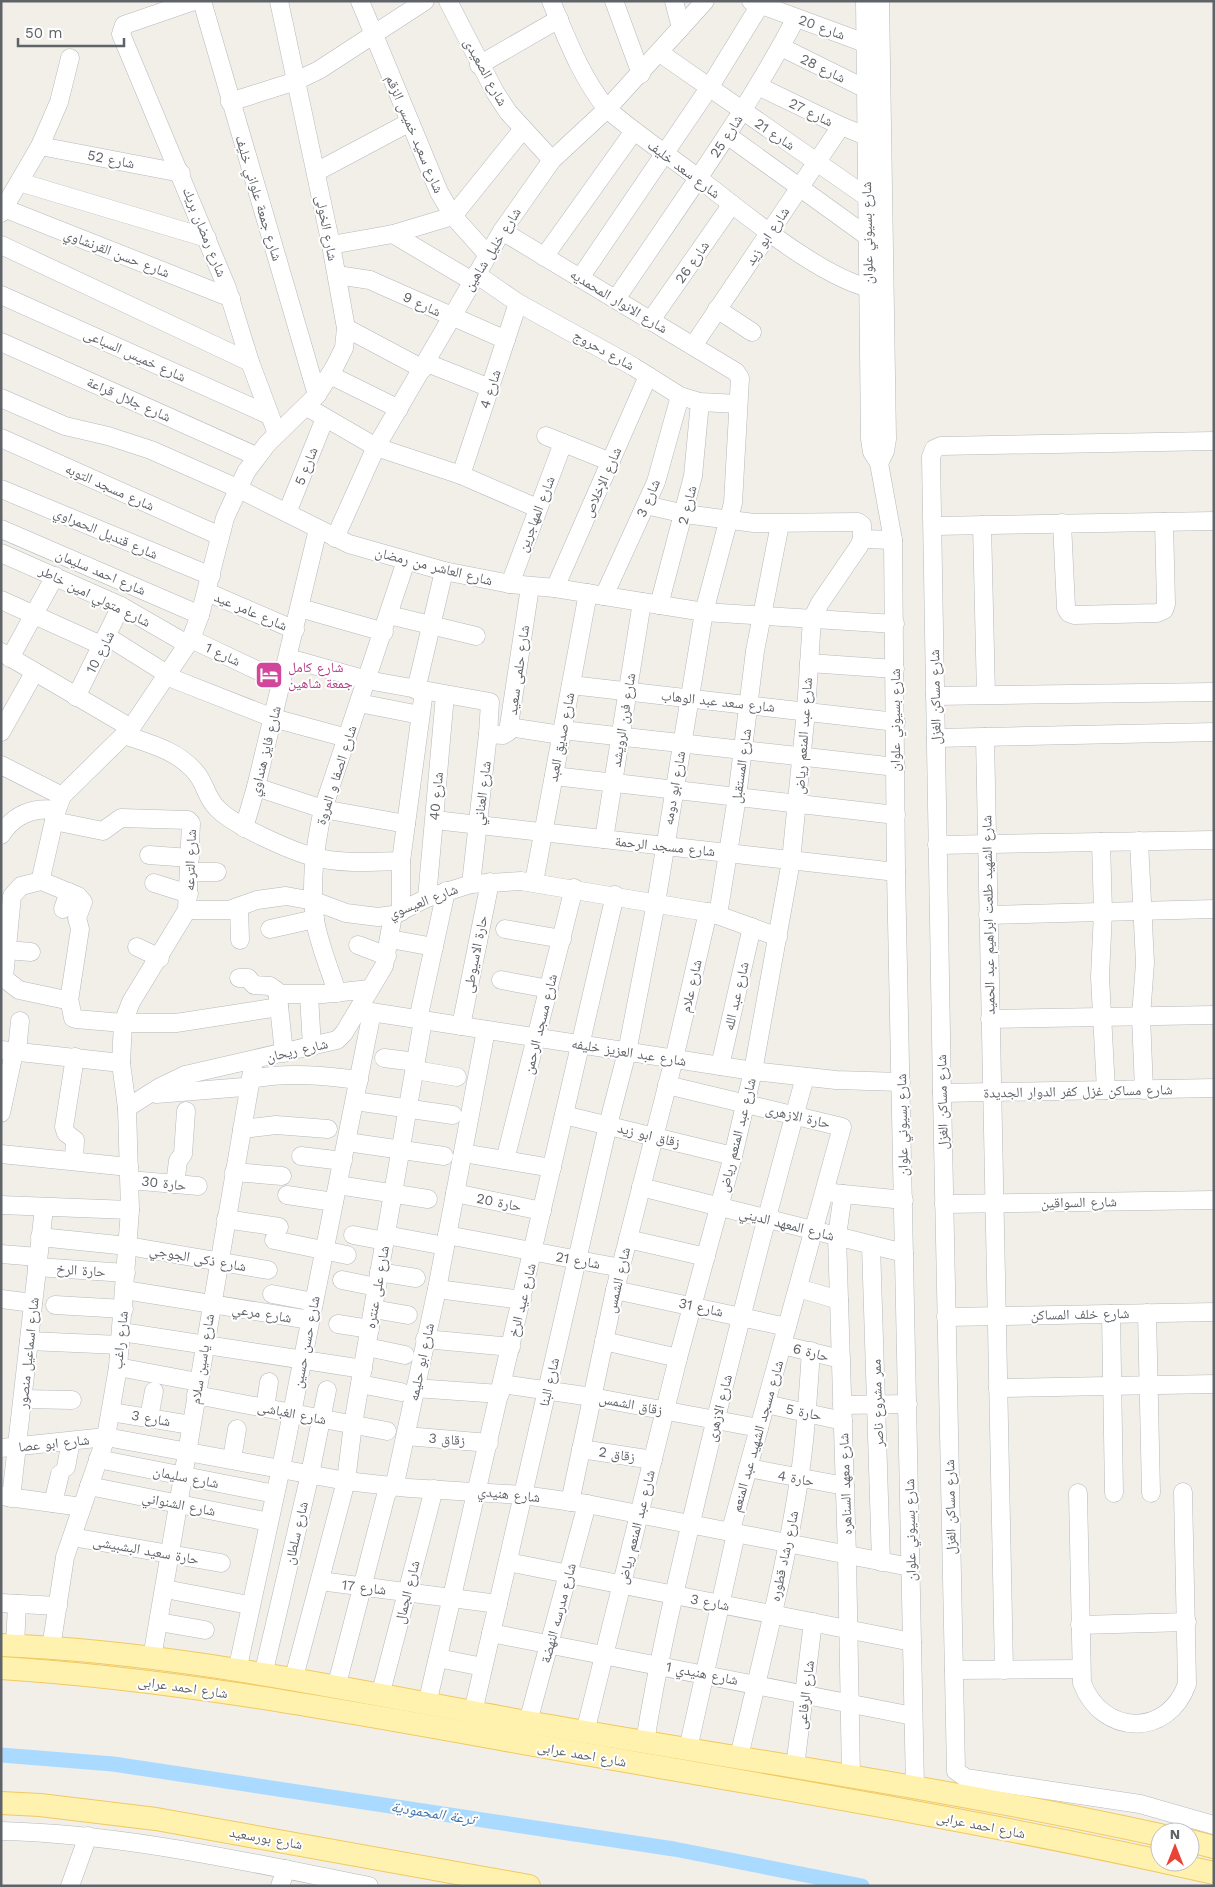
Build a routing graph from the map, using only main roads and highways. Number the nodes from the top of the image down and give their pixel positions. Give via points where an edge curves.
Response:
1 (8, 1646) edge
2 (1, 1668) edge
3 (1, 1803) edge
4 (1150, 1833) edge
5 (1200, 1844) edge
6 (1214, 1847) edge
7 (1150, 1859) edge
8 (1200, 1870) edge
9 (1214, 1873) edge
10 (528, 1886) edge

1 - 4 main road, شارع احمد عرابى via 152,1658 237,1671 851,1776
2 - 7 main road, شارع احمد عرابى via 156,1682 350,1713 882,1807
3 - 10 main road, شارع بورسعيد via 156,1819
5 - 6 main road
8 - 9 main road

